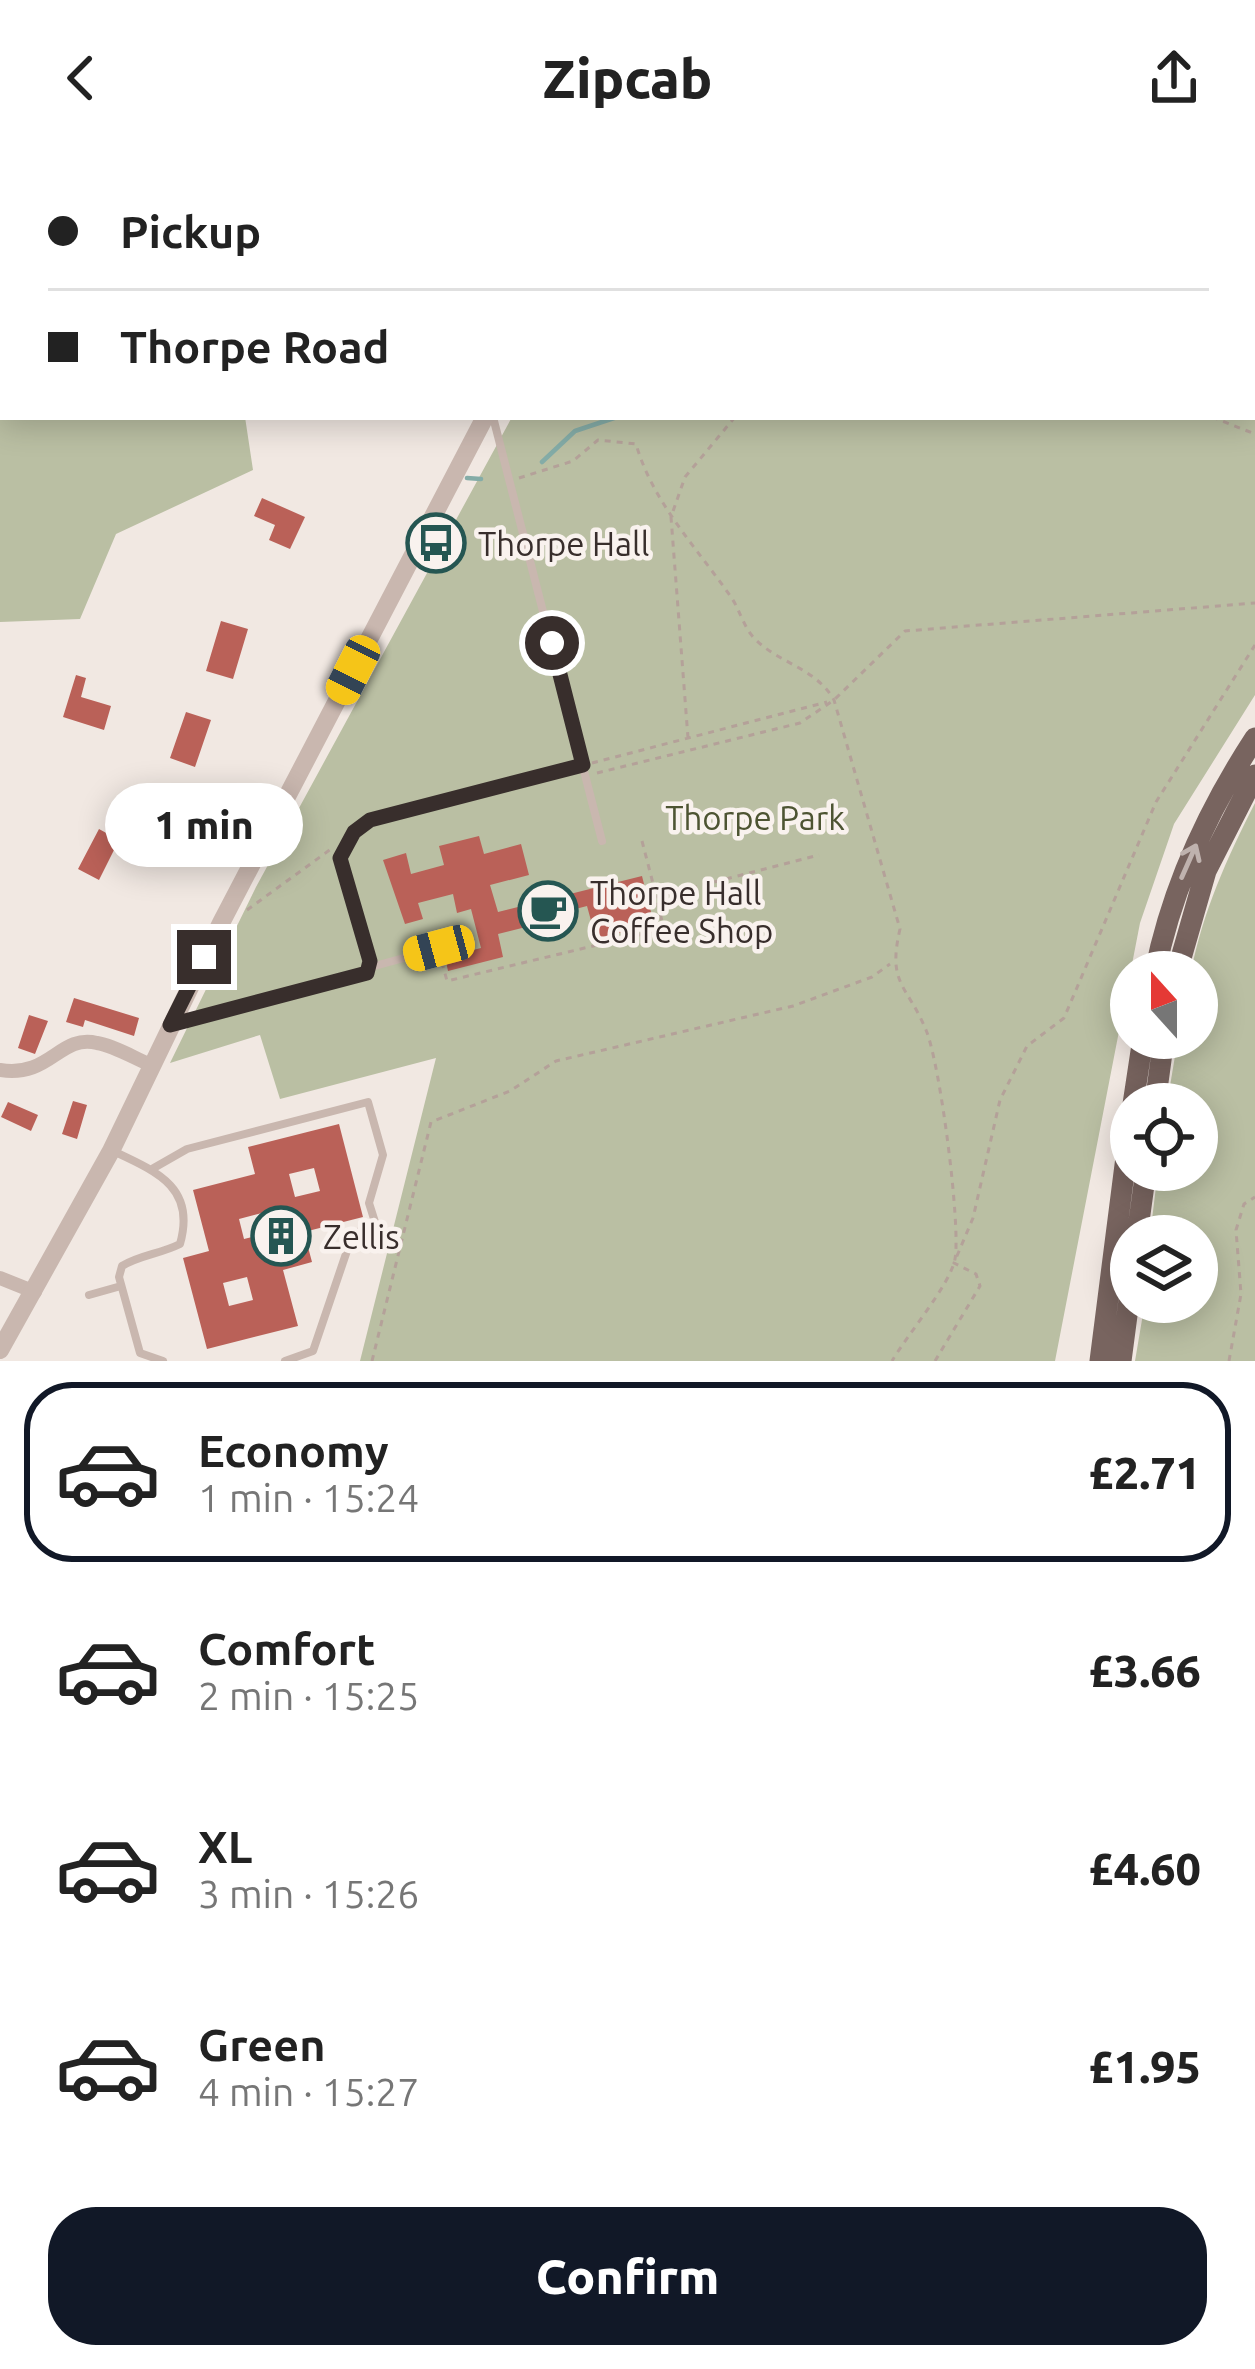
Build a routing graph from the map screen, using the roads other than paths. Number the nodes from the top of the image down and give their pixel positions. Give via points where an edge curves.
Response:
1 (487, 420) edge
2 (490, 420) edge
3 (1255, 738) edge
4 (583, 765) junction
5 (1255, 775) edge
6 (602, 842) dead end
7 (462, 942) dead end
8 (1161, 951) edge
9 (1183, 951) edge
10 (371, 967) junction
11 (170, 1025) junction
12 (151, 1065) junction
13 (0, 1070) edge
14 (111, 1151) junction
15 (152, 1168) junction
16 (1122, 1191) edge
17 (0, 1278) edge
18 (121, 1286) junction
19 (34, 1292) junction
20 (89, 1295) dead end
21 (1126, 1323) edge
22 (0, 1350) edge
23 (164, 1361) edge
24 (285, 1361) edge
25 (1100, 1361) edge
26 (1121, 1361) edge

1 - 11 street
2 - 4 lane
8 -> 3 main road via 1182,876
4 - 6 lane
4 - 10 lane via 370,820 354,832 340,858
5 - 9 main road via 1206,871
7 - 10 lane
10 - 11 lane
11 - 12 street
12 - 13 street via 79,1042 35,1071
12 - 14 street
14 - 15 lane
14 - 19 street
15 - 18 lane via 182,1198 187,1219 179,1244 122,1266
15 - 24 lane via 187,1149 368,1102 383,1155 369,1203 375,1222 352,1236 313,1351
16 - 25 main road
17 - 19 street
18 - 20 lane
18 - 23 lane via 140,1353
19 - 22 street
21 - 26 main road

